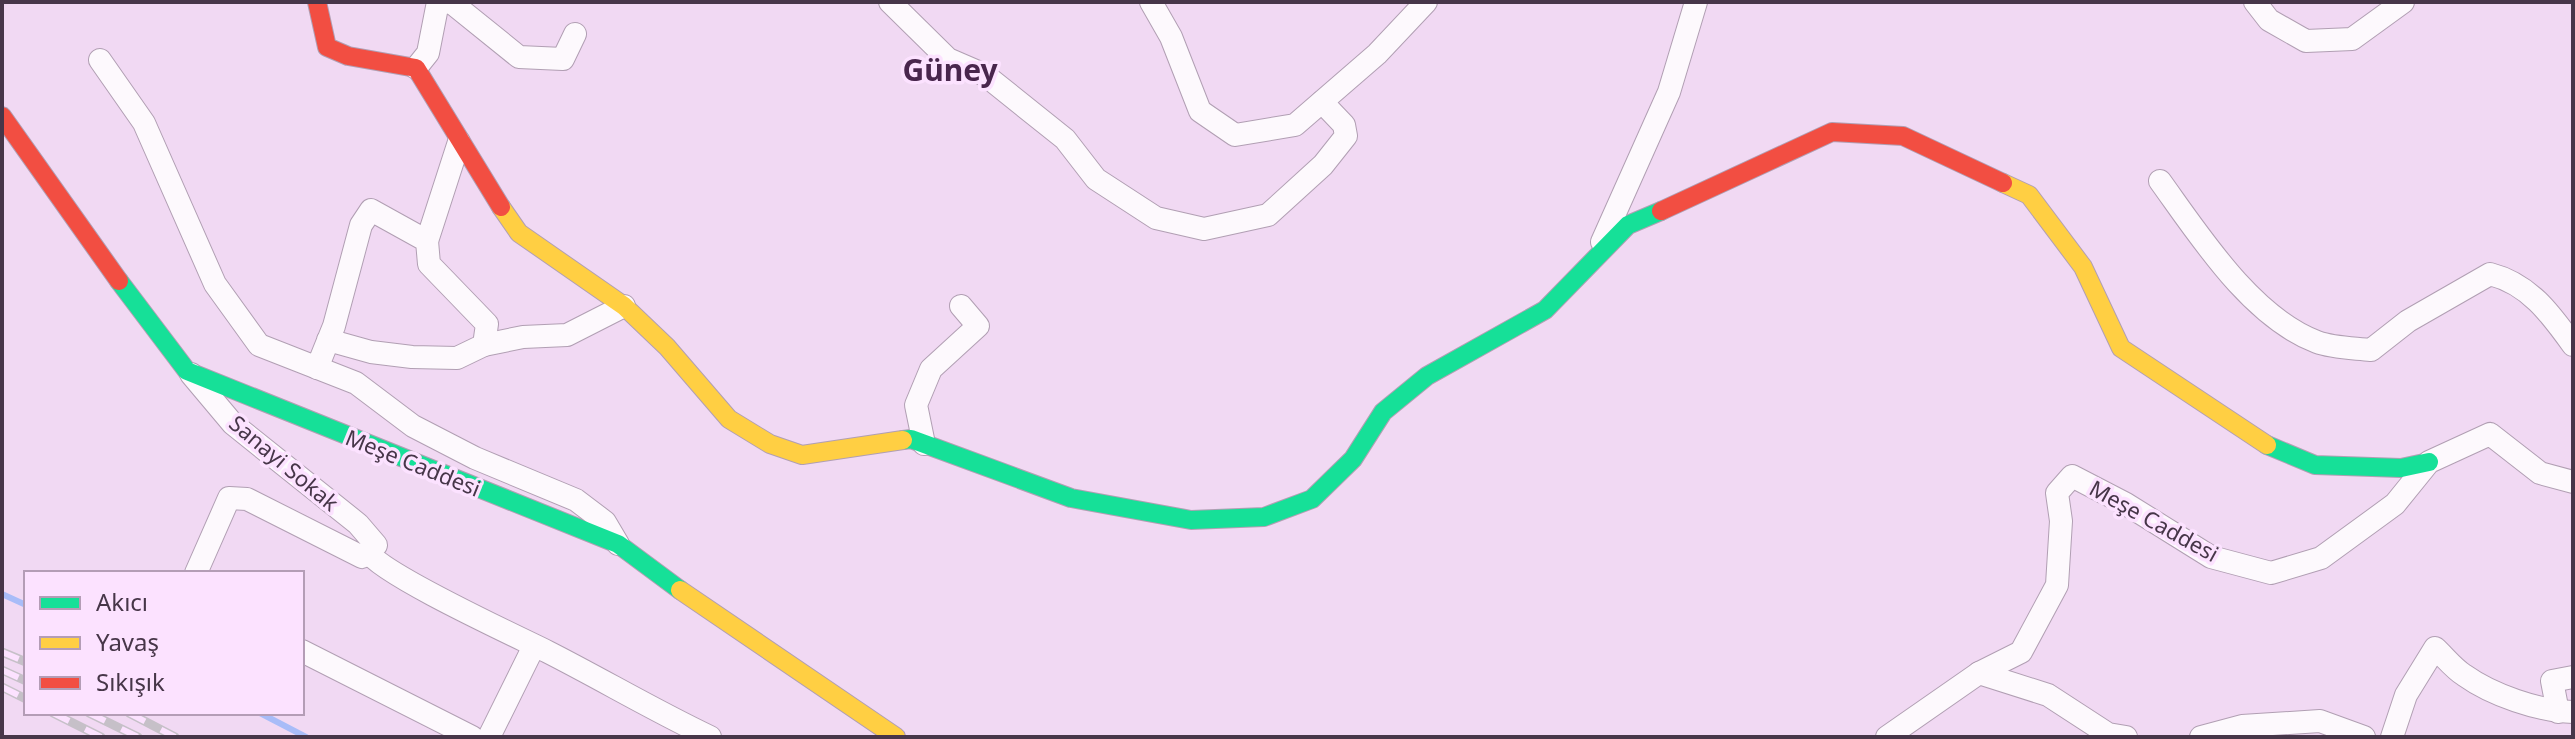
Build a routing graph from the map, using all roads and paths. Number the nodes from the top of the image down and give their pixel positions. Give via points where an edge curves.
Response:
1 (317, 2) edge
2 (439, 2) edge
3 (890, 2) edge
4 (1151, 2) edge
5 (1426, 2) edge
6 (1696, 2) edge
7 (2255, 2) edge
8 (2403, 2) edge
9 (575, 34) dead end
10 (100, 60) dead end
11 (416, 68) junction
12 (1322, 102) junction
13 (2, 116) edge
14 (459, 142) junction
15 (2160, 181) dead end
16 (427, 241) junction
17 (1592, 261) junction
18 (624, 306) junction
19 (961, 306) dead end
20 (328, 340) junction
21 (484, 345) junction
22 (2573, 345) edge
23 (317, 368) junction
24 (187, 371) junction
25 (924, 444) junction
26 (2429, 462) junction
27 (2573, 482) edge
28 (618, 544) junction
29 (368, 552) junction
30 (197, 571) edge
31 (534, 646) junction
32 (304, 652) edge
33 (1979, 673) junction
34 (2573, 677) edge
35 (2566, 712) edge
36 (472, 737) edge
37 (489, 737) edge
38 (710, 737) edge
39 (896, 737) edge
40 (1887, 737) edge
41 (2126, 737) edge
42 (2201, 737) edge
43 (2364, 737) edge
44 (2392, 737) edge

1 - 11 street via 327,47 342,57
2 - 9 street via 452,3 519,57 563,59
2 - 11 street via 428,53
3 - 12 street via 948,59 985,75 1065,139 1096,179 1156,218 1204,229 1268,215 1323,165 1346,136 1344,125
4 - 12 street via 1200,111 1235,135 1295,125
5 - 12 street
6 - 17 street via 1669,92
7 - 8 street via 2269,20 2306,41 2352,39
10 - 23 street via 144,123 215,284 259,345
11 - 14 street
13 - 24 street
14 - 16 street
14 - 18 street via 519,233
15 - 22 street via 2218,260 2275,316 2317,342 2371,350 2408,321 2490,274 2513,280 2548,310
16 - 20 street via 371,210 361,225
16 - 21 street via 429,264 487,324
17 - 25 street via 1545,310 1427,376 1383,412 1353,459 1312,499 1264,517 1191,520 1083,501
17 - 26 street via 1628,225 1832,132 1903,136 2029,195 2083,267 2121,348 2261,443 2315,465 2401,468
18 - 21 street via 567,335
18 - 25 street via 729,419 770,444 802,455 911,439
19 - 25 street via 978,326 931,369 916,405
20 - 21 street via 412,357 457,358
20 - 23 street
23 - 28 street via 356,383 413,426 475,458 576,500 605,522
24 - 28 street, Meşe Caddesi
24 - 29 street, Sanayi Sokak via 233,424 358,524 376,545
26 - 27 street, Meşe Caddesi via 2490,434 2540,473
26 - 33 street, Meşe Caddesi via 2395,504 2321,558 2271,573 2211,557 2072,476 2057,493 2057,585 2021,652
28 - 39 street, Meşe Caddesi via 719,619
29 - 30 street, Sanayi Sokak via 362,557 247,499 229,498
29 - 31 street, Sanayi Sokak via 408,580
31 - 37 street
31 - 38 street, Sanayi Sokak
32 - 36 street
33 - 40 street, Meşe Caddesi
33 - 41 street via 2048,695 2108,734
34 - 35 street via 2552,681
35 - 44 street via 2514,699 2464,675 2435,648 2406,695
42 - 43 street via 2242,726 2320,721

